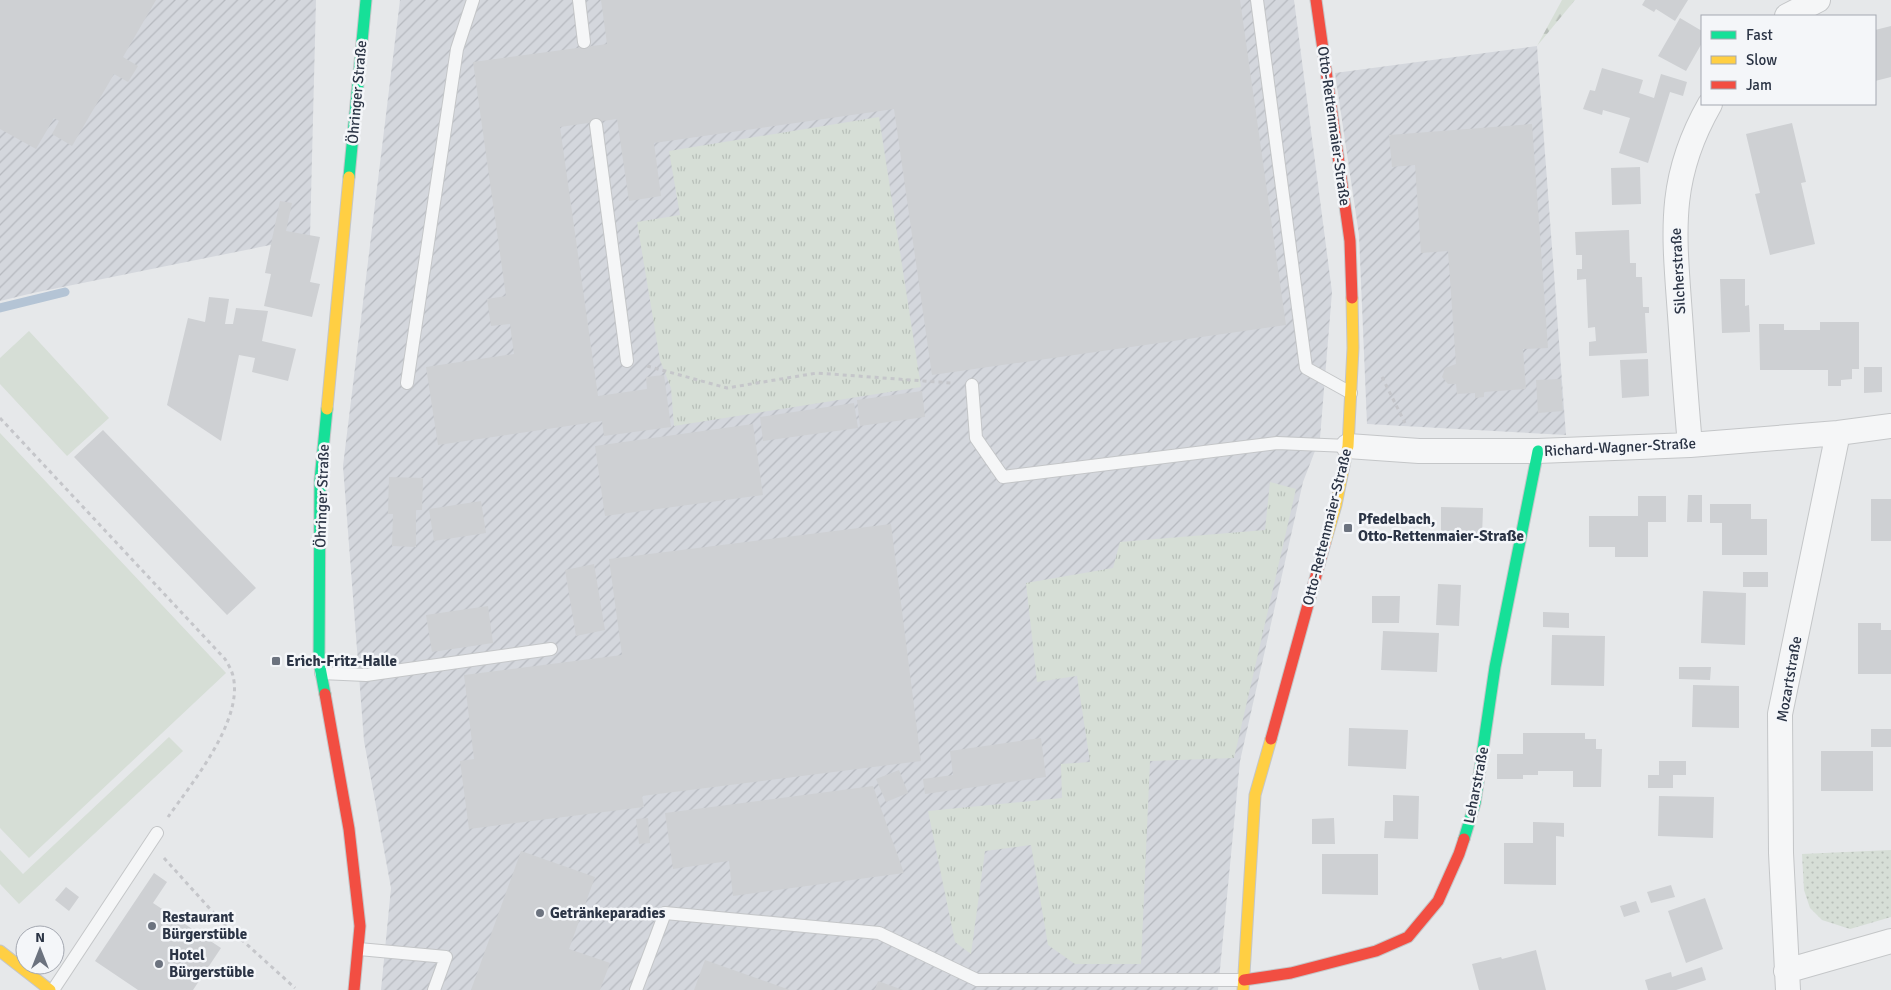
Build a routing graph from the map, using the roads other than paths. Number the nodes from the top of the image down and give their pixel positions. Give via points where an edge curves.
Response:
1 (366, 0) edge
2 (474, 0) edge
3 (579, 0) edge
4 (1258, 0) edge
5 (1316, 0) edge
6 (1818, 0) edge
7 (1789, 15) edge
8 (584, 42) dead end
9 (1709, 105) edge
10 (596, 125) dead end
11 (627, 361) road end
12 (407, 383) dead end
13 (972, 385) road end
14 (1351, 393) junction
15 (1891, 426) edge
16 (1838, 432) junction
17 (1690, 445) junction
18 (1348, 446) junction
19 (1538, 451) junction
20 (551, 649) dead end
21 (321, 673) junction
22 (158, 833) road end
23 (1891, 941) edge
24 (358, 949) junction
25 (0, 951) edge
26 (1787, 980) edge
27 (975, 985) edge
28 (1244, 985) edge
29 (52, 990) edge
30 (354, 990) edge
31 (434, 990) edge
32 (636, 990) edge

1 - 21 street, Öhringer Straße via 320,480
2 - 12 lane via 457,49
3 - 8 lane
4 - 14 lane via 1306,368
5 - 14 street, Otto-Rettenmaier-Straße via 1350,241
6 - 7 street
9 - 17 street, Silcherstraße via 1691,139 1676,200 1674,238
10 - 11 lane
13 - 18 lane via 976,438 1003,477 1277,443
14 - 18 street, Otto-Rettenmaier-Straße
15 - 16 street, Richard-Wagner-Straße
16 - 17 street, Richard-Wagner-Straße
16 - 26 street, Mozartstraße via 1780,714 1781,852
17 - 19 street, Richard-Wagner-Straße
18 - 19 street, Richard-Wagner-Straße via 1419,451
18 - 28 street, Otto-Rettenmaier-Straße via 1332,518 1255,795
19 - 28 street, Leharstraße via 1496,668 1475,803 1459,854 1438,902 1408,937 1376,951
20 - 21 lane via 366,675
21 - 24 street, Öhringer Straße via 349,829 360,926
22 - 29 lane
23 - 26 street
24 - 30 street, Öhringer Straße
24 - 31 lane via 446,957
25 - 29 street
27 - 28 lane
27 - 32 lane via 879,934 665,913

